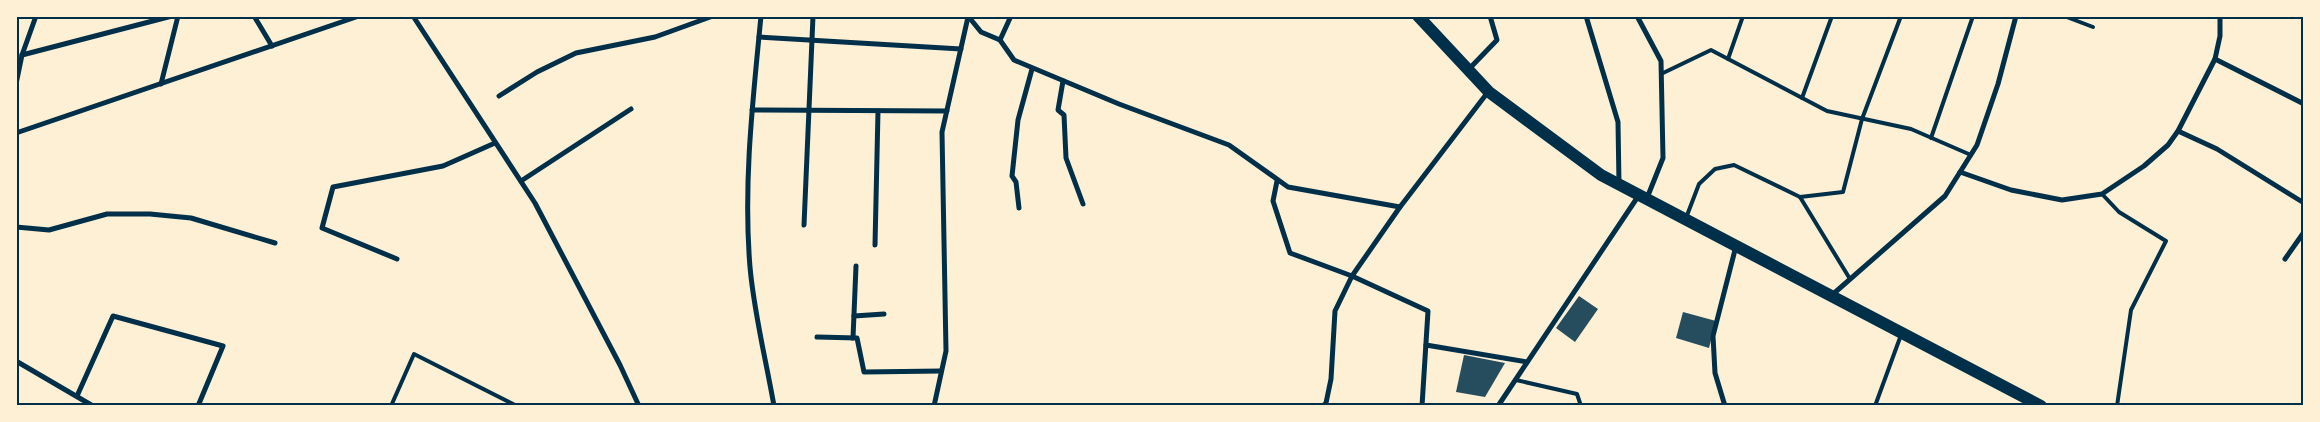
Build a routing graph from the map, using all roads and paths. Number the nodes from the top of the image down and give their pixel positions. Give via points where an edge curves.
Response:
1 (36, 16) edge
2 (172, 16) edge
3 (178, 16) edge
4 (254, 16) edge
5 (359, 16) edge
6 (413, 16) edge
7 (713, 16) edge
8 (761, 16) edge
9 (813, 16) edge
10 (1011, 16) edge
11 (1418, 16) edge
12 (1490, 16) edge
13 (1586, 16) edge
14 (1637, 16) edge
15 (1744, 16) edge
16 (1832, 16) edge
17 (1900, 16) edge
18 (1973, 16) edge
19 (2016, 16) edge
20 (2064, 16) edge
21 (2220, 16) edge
22 (968, 17) edge
23 (2093, 27) dead end
24 (759, 38) junction
25 (811, 40) junction
26 (1000, 40) junction
27 (272, 46) junction
28 (961, 49) junction
29 (22, 56) junction
30 (1728, 59) junction
31 (2216, 59) junction
32 (1032, 69) junction
33 (1469, 70) junction
34 (1661, 74) junction
35 (1063, 81) junction
36 (16, 84) edge
37 (161, 84) junction
38 (1488, 92) junction
39 (499, 96) dead end
40 (1802, 98) junction
41 (2304, 104) edge
42 (630, 109) dead end
43 (752, 110) junction
44 (808, 110) junction
45 (878, 111) junction
46 (947, 111) junction
47 (1862, 118) junction
48 (2178, 131) junction
49 (16, 133) edge
50 (1931, 138) junction
51 (496, 143) junction
52 (1971, 155) junction
53 (1960, 172) junction
54 (521, 181) junction
55 (1277, 181) junction
56 (1619, 184) junction
57 (2102, 194) junction
58 (1643, 196) junction
59 (1800, 197) junction
60 (2304, 202) edge
61 (1083, 204) dead end
62 (1400, 207) junction
63 (1019, 208) dead end
64 (1686, 218) junction
65 (804, 226) dead end
66 (16, 227) edge
67 (2304, 232) edge
68 (275, 243) dead end
69 (875, 245) dead end
70 (1736, 245) junction
71 (397, 259) dead end
72 (2285, 259) dead end
73 (856, 266) dead end
74 (1352, 276) junction
75 (1850, 280) junction
76 (1832, 295) junction
77 (884, 314) dead end
78 (854, 316) junction
79 (1902, 333) junction
80 (817, 337) dead end
81 (853, 338) junction
82 (1426, 345) junction
83 (16, 361) edge
84 (1527, 362) junction
85 (941, 371) junction
86 (1516, 380) junction
87 (77, 396) junction
88 (94, 406) edge
89 (198, 406) edge
90 (391, 406) edge
91 (517, 406) edge
92 (639, 406) edge
93 (774, 406) edge
94 (934, 406) edge
95 (1323, 406) edge
96 (1422, 406) edge
97 (1498, 406) edge
98 (1581, 406) edge
99 (1725, 406) edge
100 (1875, 406) edge
101 (2041, 406) edge
102 (2117, 406) edge

1 - 29 street
2 - 29 street
3 - 37 street
4 - 27 street
5 - 27 street
6 - 51 street
7 - 39 street via 655,37 576,53
8 - 24 street
9 - 25 street
10 - 26 street
11 - 33 main road
12 - 33 street via 1497,40
13 - 56 street via 1618,122
14 - 34 street via 1660,61
15 - 30 lane
16 - 40 lane
17 - 47 lane
18 - 50 lane
19 - 52 street via 1998,84
20 - 23 lane
21 - 31 street
22 - 26 street via 981,32
22 - 28 street
24 - 25 street
24 - 43 street
25 - 28 street
25 - 44 street
26 - 32 street via 1014,60
27 - 37 street
28 - 46 street
29 - 36 street
30 - 34 lane via 1711,50
30 - 40 lane
31 - 41 street
31 - 48 street
32 - 35 street
32 - 63 street via 1018,120 1012,176 1016,182
33 - 38 main road
34 - 58 street via 1663,158
35 - 55 street via 1229,145
35 - 61 street via 1058,110 1064,115 1066,158
37 - 49 street
38 - 56 main road via 1601,175
38 - 62 street
40 - 47 lane via 1827,111
42 - 54 street
43 - 44 street
43 - 93 street via 748,211 750,268
44 - 45 street
44 - 65 street
45 - 46 street
45 - 69 street
46 - 85 street via 942,132 946,351
47 - 50 lane via 1911,129
47 - 59 lane via 1842,192
48 - 57 street via 2168,145 2144,166
48 - 60 street via 2217,149
50 - 52 lane
51 - 54 street
51 - 71 street via 443,166 333,188 322,228
52 - 53 street
53 - 57 street via 2011,190 2062,200
53 - 75 street via 1945,196
54 - 92 street
55 - 62 street via 1288,187
55 - 74 street via 1273,201 1290,253
56 - 58 main road
57 - 102 lane via 2118,212 2166,241 2132,310
58 - 64 main road
58 - 84 street
59 - 64 lane via 1734,165 1716,169 1699,184
59 - 75 lane
62 - 74 street
64 - 70 main road
66 - 68 street via 49,230 107,214 150,214 191,218
67 - 72 street
70 - 76 main road
70 - 99 street via 1713,336 1715,373
73 - 78 street
74 - 82 street via 1428,311
74 - 95 street via 1335,310 1331,379
75 - 76 street
76 - 79 main road
77 - 78 street
78 - 81 street
79 - 100 lane
79 - 101 main road
80 - 81 street
81 - 85 street via 857,338 864,372
82 - 84 street
82 - 96 street
83 - 87 street
84 - 86 street
85 - 94 street
86 - 97 street
86 - 98 lane via 1577,394
87 - 88 street
87 - 89 street via 113,316 222,346
90 - 91 lane via 414,354

